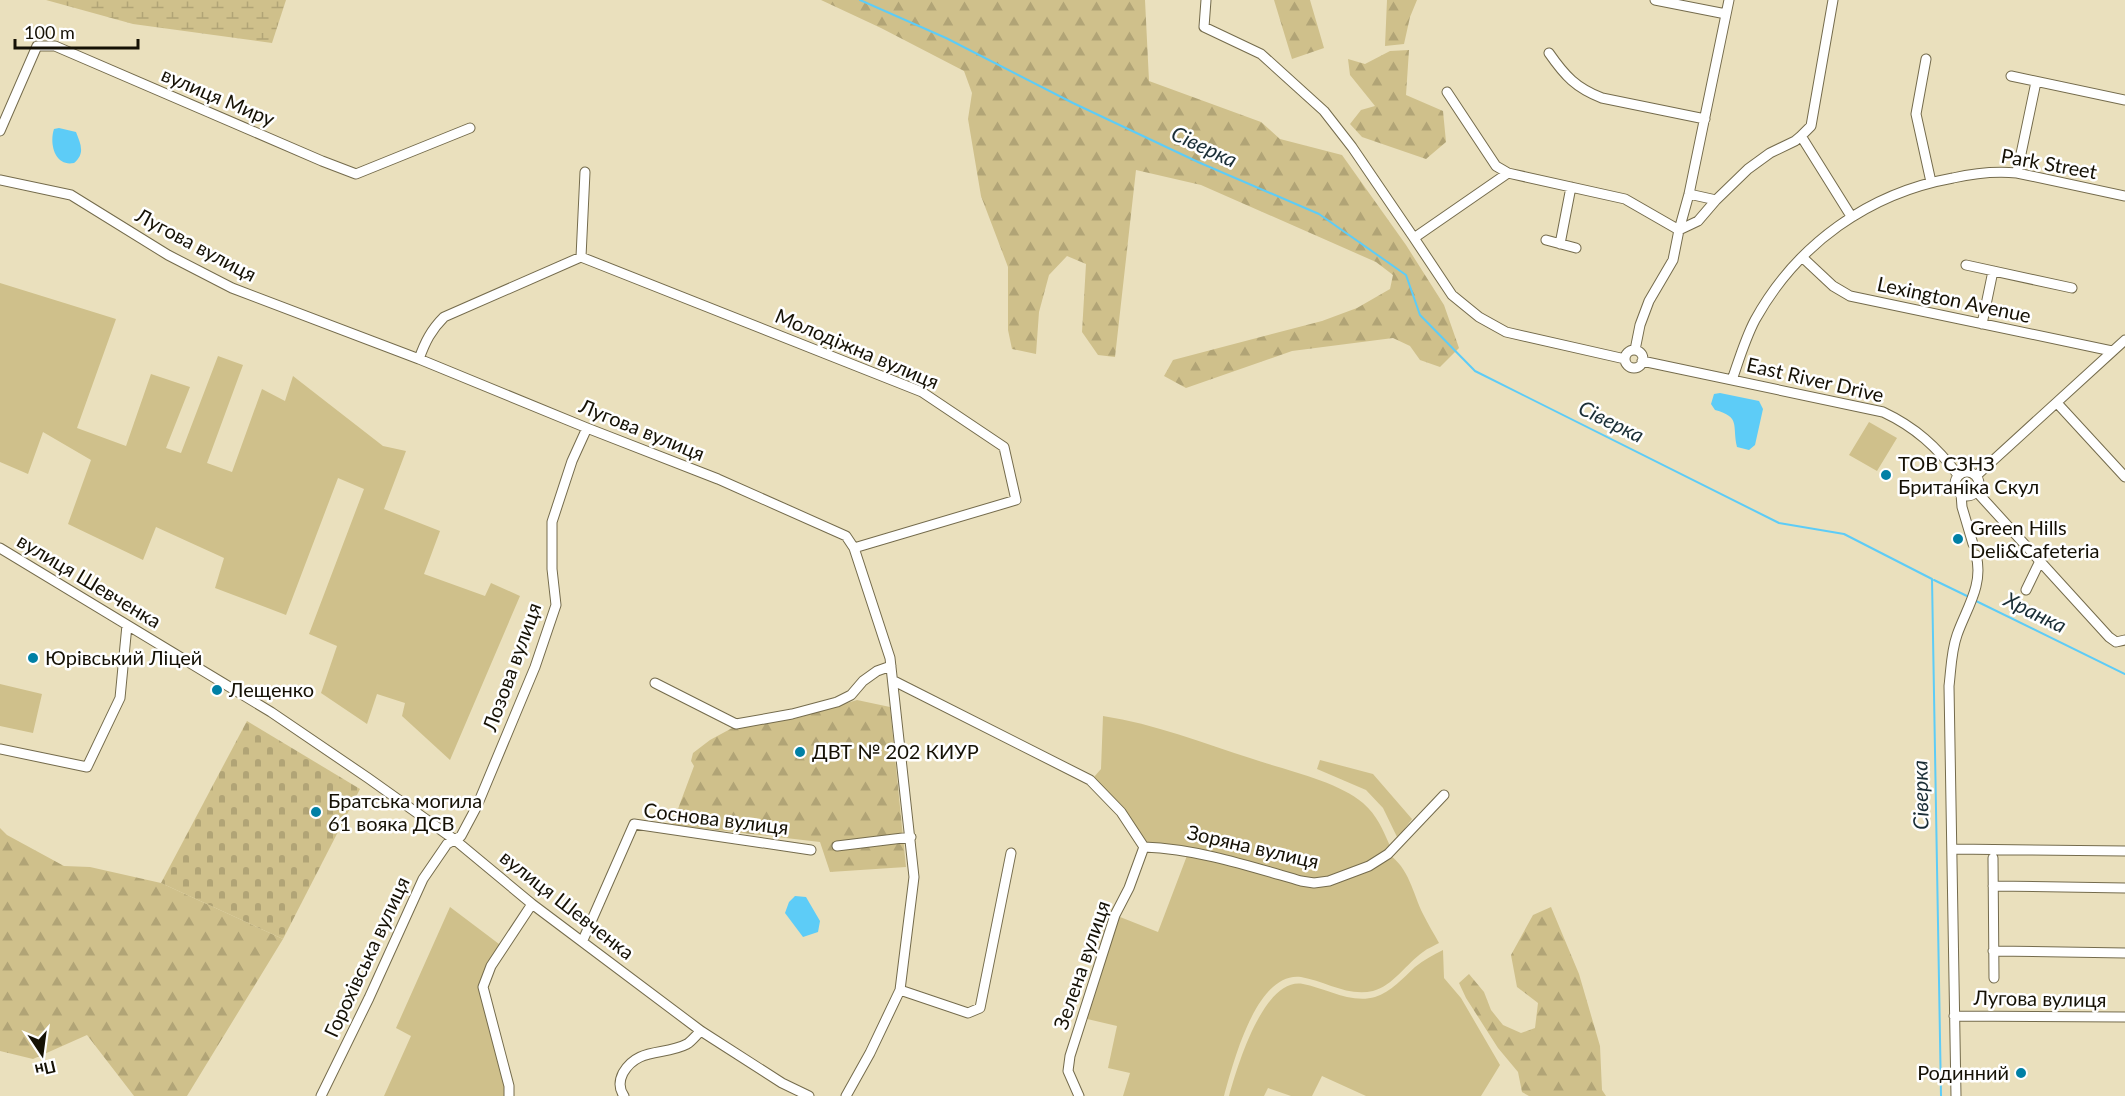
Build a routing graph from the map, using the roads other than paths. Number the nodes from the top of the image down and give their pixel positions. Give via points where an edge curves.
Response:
1 (1206, 0) edge
2 (1655, 0) edge
3 (1729, 0) edge
4 (1833, 0) edge
5 (1726, 14) junction
6 (1549, 53) dead end
7 (1926, 59) dead end
8 (2011, 76) dead end
9 (2036, 82) junction
10 (1448, 92) dead end
11 (2125, 100) edge
12 (1705, 119) junction
13 (470, 128) dead end
14 (0, 131) edge
15 (1802, 136) junction
16 (585, 172) dead end
17 (1508, 173) junction
18 (2017, 173) junction
19 (0, 180) edge
20 (1931, 182) junction
21 (1571, 187) junction
22 (1689, 194) junction
23 (2125, 196) edge
24 (1716, 200) junction
25 (1851, 216) junction
26 (1679, 230) junction
27 (1414, 238) junction
28 (1546, 240) dead end
29 (1560, 244) junction
30 (1576, 248) dead end
31 (581, 257) junction
32 (1802, 257) junction
33 (1966, 265) dead end
34 (1993, 271) junction
35 (2072, 288) dead end
36 (1982, 324) junction
37 (2125, 340) edge
38 (1635, 350) junction
39 (2112, 351) junction
40 (1625, 358) junction
41 (419, 359) junction
42 (1642, 361) junction
43 (1732, 380) junction
44 (2057, 403) junction
45 (587, 428) junction
46 (1958, 476) junction
47 (1976, 476) junction
48 (2125, 477) edge
49 (1976, 491) junction
50 (1961, 494) junction
51 (1973, 544) dead end
52 (0, 548) edge
53 (854, 548) junction
54 (1976, 555) dead end
55 (2040, 561) junction
56 (2026, 590) dead end
57 (128, 624) junction
58 (2125, 640) edge
59 (891, 666) junction
60 (894, 681) junction
61 (655, 683) dead end
62 (0, 749) edge
63 (1444, 795) dead end
64 (910, 837) junction
65 (455, 840) junction
66 (837, 846) dead end
67 (1144, 847) junction
68 (1953, 849) junction
69 (810, 850) dead end
70 (2125, 851) edge
71 (1011, 853) dead end
72 (1993, 858) dead end
73 (1993, 886) junction
74 (2125, 888) edge
75 (532, 904) junction
76 (583, 940) junction
77 (1993, 951) junction
78 (2125, 953) edge
79 (1994, 978) dead end
80 (900, 990) junction
81 (1954, 1016) junction
82 (2125, 1017) edge
83 (701, 1031) junction
84 (321, 1096) edge
85 (509, 1096) edge
86 (624, 1096) edge
87 (809, 1096) edge
88 (846, 1096) edge
89 (1079, 1096) edge
90 (1956, 1096) edge

1 - 27 street via 1204,27 1261,54 1324,111
2 - 5 street
3 - 5 street
4 - 15 street via 1811,126
5 - 12 street
6 - 12 street via 1575,85 1587,92
7 - 20 street via 1916,114
8 - 9 street
9 - 11 street
9 - 18 street
10 - 17 street via 1496,166
12 - 22 street
13 - 14 street, вулиця Миру via 356,174 55,46 37,46
15 - 24 street via 1748,169
15 - 25 street
16 - 31 street
17 - 21 street
17 - 27 street
18 - 20 street, Park Street via 1977,173
18 - 23 street, Park Street
19 - 41 street, Лугова вулиця via 71,195 168,255 232,288
20 - 25 street, Park Street via 1894,194
21 - 26 street via 1625,199
21 - 29 street
22 - 24 street
22 - 26 street
24 - 26 street via 1698,221
25 - 32 street, Park Street
26 - 38 street via 1673,260 1640,325
27 - 40 street via 1452,295 1479,317 1506,332
28 - 29 street
29 - 30 street
31 - 41 street via 444,317 425,341
31 - 53 street, Молодіжна вулиця via 922,392 1004,447 1016,500
32 - 36 street, Lexington Avenue via 1850,296
32 - 43 street, Park Street via 1754,321
33 - 34 street
34 - 35 street
34 - 36 street
36 - 39 street, Lexington Avenue
37 - 39 street
38 - 40 street
38 - 42 street via 1642,355
39 - 44 street
40 - 42 street via 1632,367 1640,366
41 - 45 street, Лугова вулиця
42 - 43 street, Еаst Rіvеr Drive
43 - 46 street, Еаst Rіvеr Drive via 1883,412 1930,442
44 - 47 street
44 - 48 street
45 - 53 street, Лугова вулиця via 718,479 846,536
45 - 65 street, Лозова вулиця via 552,522 556,605 535,667 477,806
46 - 47 street via 1969,472
46 - 50 street via 1955,486
47 - 49 street
49 - 50 street
49 - 55 street
50 - 51 street
52 - 57 street, вулиця Шевченка
53 - 59 street
54 - 68 street via 1977,586 1957,636 1949,686
55 - 56 street
55 - 58 street via 2109,638 2116,642
57 - 62 street via 120,698 87,767
57 - 65 street, вулиця Шевченка via 271,712
59 - 60 street
59 - 61 street via 877,671 851,695 837,702 736,724
60 - 64 street
60 - 67 street via 1090,780 1121,812
63 - 67 street, Зоряна вулиця via 1388,855 1369,866 1314,883 1197,852
64 - 66 street
64 - 80 street via 914,877
65 - 75 street, вулиця Шевченка
65 - 84 street, Горохівська вулиця via 447,844 423,879
67 - 89 street, Зелена вулиця via 1115,915 1070,1056 1068,1071
68 - 70 street
68 - 81 street
69 - 76 street, Соснова вулиця via 634,824
71 - 80 street via 980,1008 968,1013
72 - 73 street
73 - 74 street
73 - 77 street
75 - 76 street, вулиця Шевченка
75 - 85 street via 491,966 483,987
76 - 83 street, вулиця Шевченка
77 - 78 street
77 - 79 street
80 - 88 street
81 - 82 street, Лугова вулиця
81 - 90 street
83 - 86 street via 687,1044 638,1057 620,1079
83 - 87 street, вулиця Шевченка

